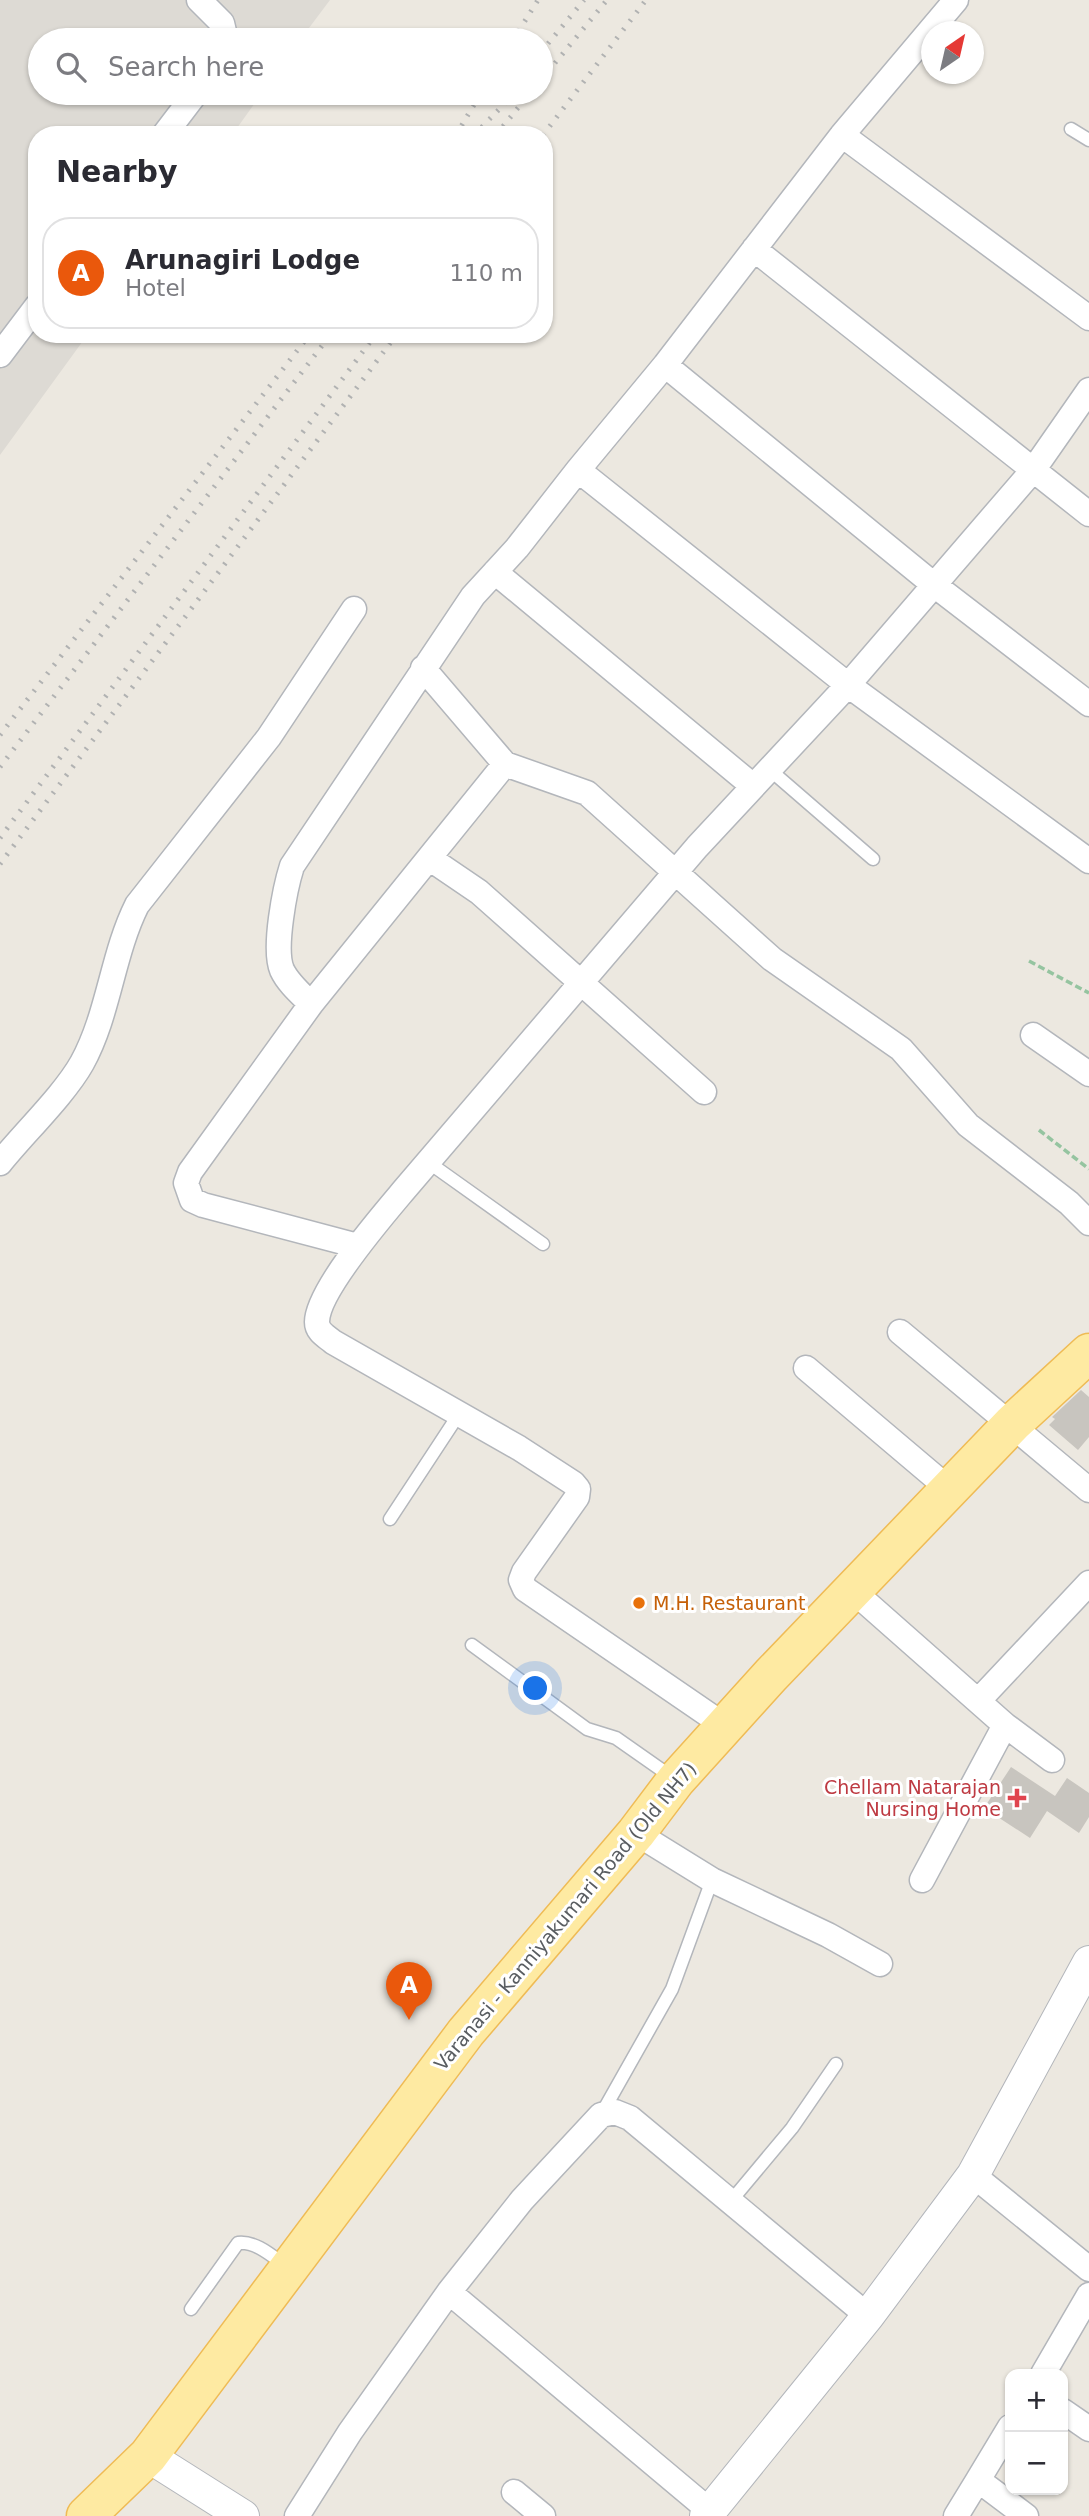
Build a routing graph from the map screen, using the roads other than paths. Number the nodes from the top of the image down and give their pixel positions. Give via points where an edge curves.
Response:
1 (199, 0) edge
2 (956, 0) edge
3 (223, 28) edge
4 (187, 105) edge
5 (171, 126) edge
6 (1071, 130) dead end
7 (842, 135) junction
8 (1089, 140) edge
9 (754, 249) junction
10 (28, 318) edge
11 (1089, 318) edge
12 (0, 355) edge
13 (665, 365) junction
14 (1089, 390) edge
15 (1034, 469) junction
16 (578, 470) junction
17 (1089, 514) edge
18 (495, 572) junction
19 (933, 584) junction
20 (354, 609) dead end
21 (423, 668) junction
22 (848, 685) junction
23 (1089, 704) edge
24 (505, 764) junction
25 (761, 777) junction
26 (429, 858) junction
27 (873, 859) dead end
28 (1089, 861) edge
29 (677, 871) junction
30 (582, 985) junction
31 (311, 1004) junction
32 (1033, 1035) dead end
33 (1089, 1074) edge
34 (704, 1093) dead end
35 (428, 1162) junction
36 (0, 1163) edge
37 (1089, 1223) edge
38 (543, 1244) dead end
39 (358, 1246) junction
40 (900, 1332) dead end
41 (1089, 1353) edge
42 (806, 1368) dead end
43 (459, 1414) junction
44 (1013, 1423) junction
45 (949, 1489) junction
46 (1089, 1490) edge
47 (390, 1519) dead end
48 (1089, 1583) edge
49 (852, 1590) junction
50 (472, 1644) dead end
51 (979, 1700) junction
52 (1005, 1725) junction
53 (725, 1726) junction
54 (1052, 1760) dead end
55 (676, 1780) junction
56 (636, 1833) junction
57 (712, 1880) junction
58 (922, 1880) dead end
59 (1089, 1962) edge
60 (880, 1964) dead end
61 (836, 2064) dead end
62 (601, 2115) junction
63 (973, 2175) junction
64 (731, 2200) junction
65 (289, 2268) junction
66 (1089, 2269) edge
67 (449, 2292) junction
68 (1089, 2295) edge
69 (191, 2309) dead end
70 (868, 2316) junction
71 (1046, 2369) edge
72 (1068, 2415) edge
73 (1089, 2430) edge
74 (1007, 2432) edge
75 (148, 2456) junction
76 (978, 2480) junction
77 (514, 2492) dead end
78 (708, 2513) edge
79 (86, 2516) edge
80 (243, 2516) edge
81 (297, 2516) edge
82 (543, 2516) edge
83 (956, 2516) edge
84 (1026, 2516) edge

1 - 3 street
2 - 7 street
4 - 5 street
6 - 8 lane
7 - 9 street
7 - 11 street
9 - 13 street
9 - 15 street
10 - 12 street
13 - 16 street
13 - 19 street
14 - 15 street
15 - 17 street
15 - 19 street
16 - 18 street
16 - 22 street
18 - 21 street
18 - 25 street
19 - 22 street
19 - 23 street
20 - 36 street via 269,737 137,905 83,1062
21 - 24 street
21 - 31 street via 292,866 285,886 280,961 292,985
22 - 25 street
22 - 28 street
24 - 26 street
24 - 29 street via 587,793
25 - 27 lane
25 - 29 street
26 - 30 street via 479,892
26 - 31 street
29 - 30 street
29 - 37 street via 772,959 901,1049 968,1125
30 - 34 street
30 - 35 street
31 - 39 street via 190,1172 187,1191 203,1205
32 - 33 street
35 - 38 lane
35 - 39 street
39 - 43 street via 321,1308 320,1332
40 - 44 street
41 - 44 main road, Varanasi - Kanniyakumari Road (Old NH7)
42 - 45 street
43 - 47 lane
43 - 53 street via 578,1489 577,1497 524,1572 525,1589
44 - 45 main road, Varanasi - Kanniyakumari Road (Old NH7)
44 - 46 street
45 - 49 main road, Varanasi - Kanniyakumari Road (Old NH7)
48 - 51 street
49 - 51 street
49 - 53 main road, Varanasi - Kanniyakumari Road (Old NH7)
50 - 55 lane via 587,1728 616,1738
51 - 52 street
52 - 54 street
52 - 58 street
53 - 55 main road, Varanasi - Kanniyakumari Road (Old NH7)
55 - 56 main road, Varanasi - Kanniyakumari Road (Old NH7)
56 - 57 street
56 - 65 main road, Varanasi - Kanniyakumari Road (Old NH7) via 466,2032
57 - 60 street
57 - 62 lane via 673,1989
59 - 63 street
61 - 64 lane via 792,2128
62 - 64 street via 615,2112 630,2118
62 - 67 street via 522,2200
63 - 66 street
63 - 70 street
64 - 70 street
65 - 69 lane via 247,2242 238,2244
65 - 75 main road, Varanasi - Kanniyakumari Road (Old NH7)
67 - 78 street
67 - 81 street
68 - 71 street
70 - 78 street
72 - 73 street
74 - 76 street
75 - 79 main road, Varanasi - Kanniyakumari Road (Old NH7)
75 - 80 street
76 - 83 street
76 - 84 street
77 - 82 street

